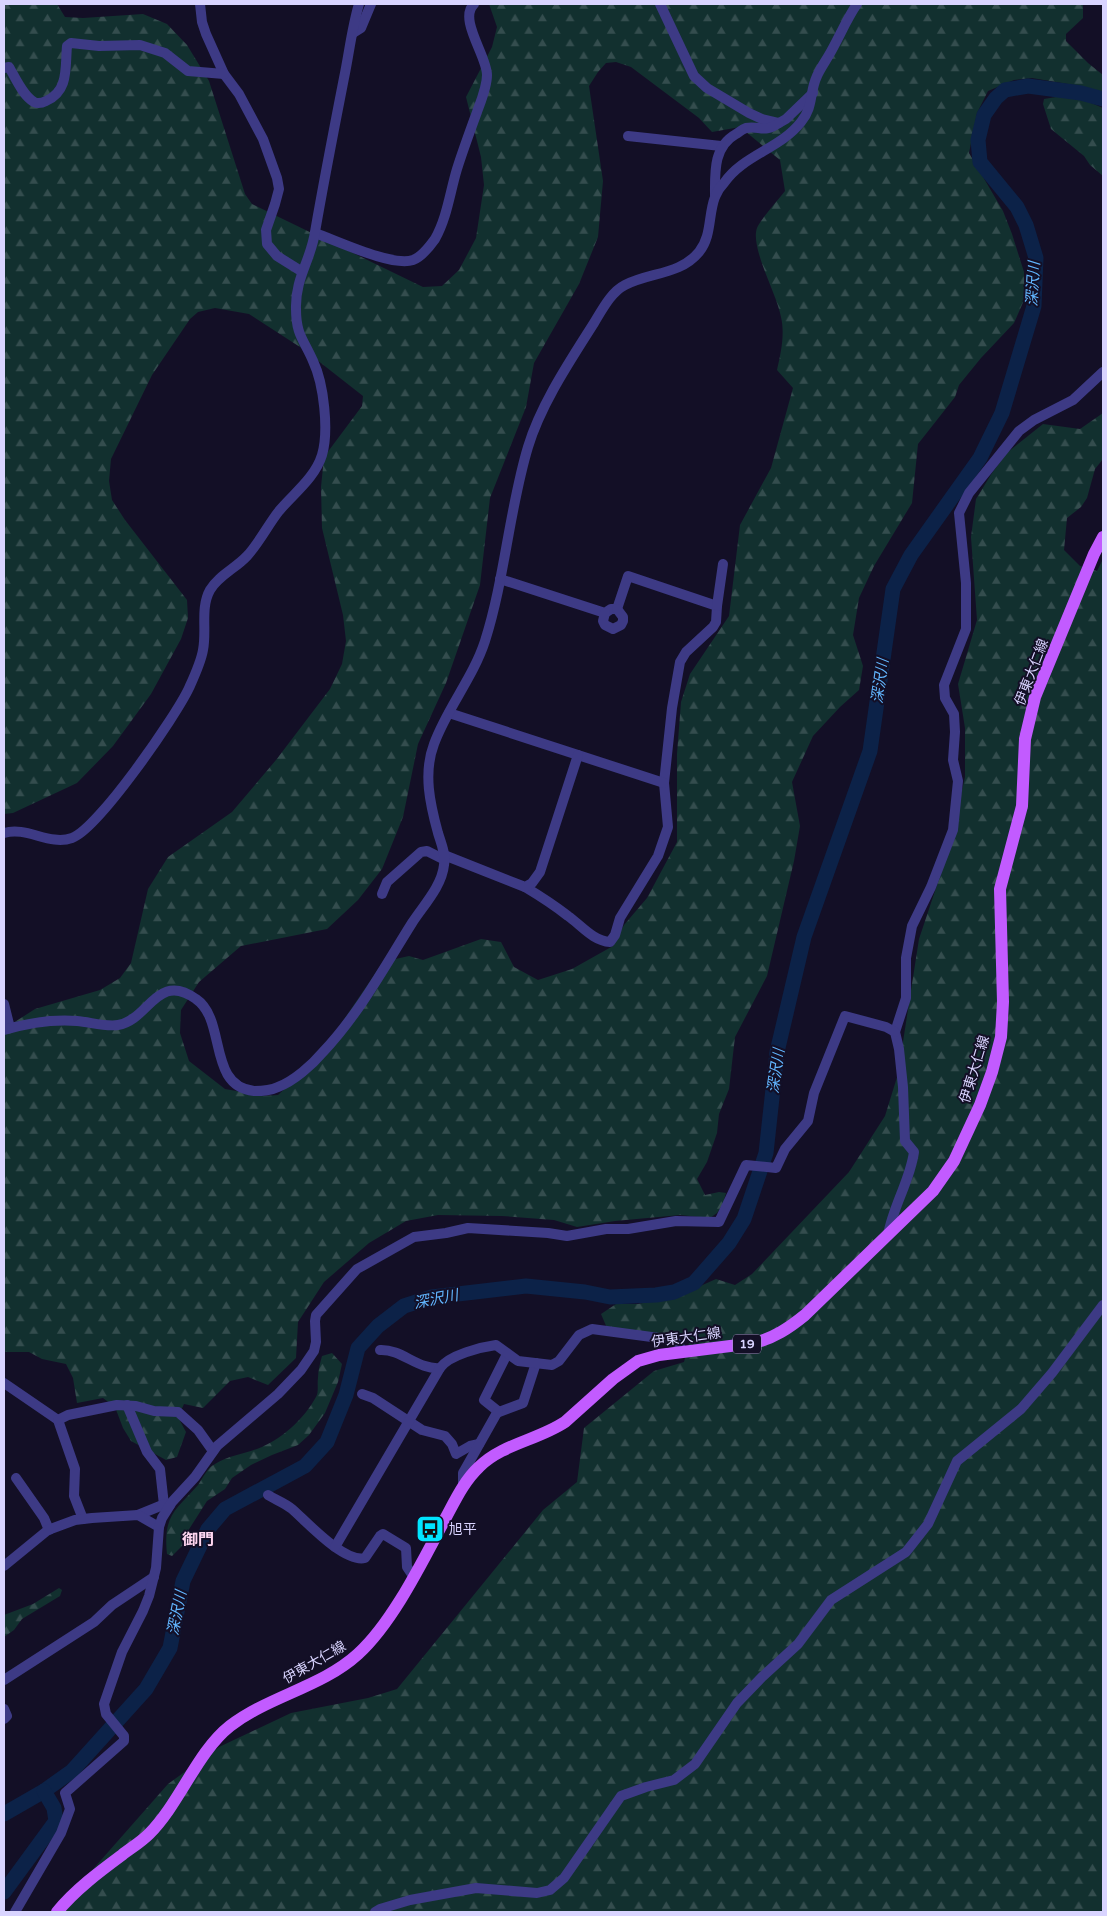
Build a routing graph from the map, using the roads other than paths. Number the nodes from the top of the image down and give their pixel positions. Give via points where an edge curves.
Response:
1 (200, 4) edge
2 (359, 4) edge
3 (371, 4) edge
4 (474, 4) edge
5 (660, 4) edge
6 (857, 4) edge
7 (354, 32) junction
8 (4, 68) edge
9 (224, 74) junction
10 (813, 93) junction
11 (779, 123) junction
12 (628, 136) dead end
13 (721, 146) junction
14 (715, 197) junction
15 (315, 233) junction
16 (301, 271) junction
17 (1103, 372) edge
18 (1103, 537) edge
19 (723, 564) dead end
20 (500, 579) junction
21 (718, 606) junction
22 (616, 609) junction
23 (605, 613) junction
24 (449, 713) junction
25 (578, 755) junction
26 (664, 783) junction
27 (4, 832) edge
28 (445, 858) junction
29 (525, 887) junction
30 (382, 894) dead end
31 (4, 1004) edge
32 (7, 1029) edge
33 (895, 1032) junction
34 (888, 1235) junction
35 (1103, 1305) edge
36 (380, 1350) dead end
37 (684, 1352) junction
38 (507, 1354) junction
39 (536, 1363) junction
40 (440, 1368) junction
41 (4, 1383) edge
42 (362, 1394) dead end
43 (127, 1405) junction
44 (498, 1411) junction
45 (58, 1420) junction
46 (409, 1421) junction
47 (479, 1444) junction
48 (213, 1451) junction
49 (16, 1478) dead end
50 (463, 1488) junction
51 (268, 1495) dead end
52 (167, 1505) junction
53 (138, 1515) junction
54 (84, 1519) junction
55 (159, 1527) junction
56 (48, 1530) junction
57 (335, 1547) junction
58 (4, 1566) edge
59 (413, 1576) junction
60 (154, 1577) junction
61 (4, 1680) edge
62 (4, 1709) edge
63 (4, 1720) edge
64 (16, 1912) edge
65 (57, 1912) edge
66 (375, 1912) edge

1 - 9 street via 205,30
2 - 7 street
3 - 7 street via 361,28
4 - 15 street via 469,11 471,27 487,66 488,77 443,220 427,250 415,259 399,262
5 - 11 street via 697,80 755,116
6 - 10 street via 817,76
7 - 15 street
8 - 9 street via 9,67 27,96 41,103 52,99 64,84 67,46 71,43 140,45 165,53 188,70
9 - 16 street via 239,94 263,139 277,178 279,190 266,239 277,256
10 - 11 street
10 - 14 street via 808,111 795,130 738,168
11 - 13 street via 770,129 746,128
12 - 13 street
13 - 14 street via 715,167
14 - 20 street via 706,241 697,254 675,269 618,289 595,320 538,419 519,483
15 - 16 street
16 - 27 street via 296,313 300,339 313,361 319,381 325,419 322,456 248,555 209,591 203,650 189,688 154,745 124,785 82,833 71,839 58,840 13,830
17 - 33 street via 1074,400 1034,420 1019,432 969,493 959,513 966,583 966,629 944,685 945,698 954,714 953,760 958,781 953,830 912,926 906,958 906,998
18 - 34 main road, 伊東大仁線 / 19 via 1038,690 1029,719 1022,806 1000,889 1003,1011 1001,1037 992,1072 954,1161 933,1191
19 - 21 street
20 - 23 street
20 - 24 street via 480,655
21 - 22 street via 628,576
21 - 26 street via 713,627 680,662
22 - 23 street
22 - 23 street via 623,616 623,621 613,630 603,621
24 - 25 street
24 - 28 street via 432,748 428,776
25 - 26 street
25 - 29 street via 540,872
26 - 29 street via 668,827 658,856 620,918 610,942 603,942
28 - 29 street
28 - 30 street via 421,852 387,882
28 - 32 street via 441,878 352,1015 321,1054 284,1085 272,1090 246,1089 233,1081 221,1062 208,1013 196,998 181,992 157,995 134,1018 119,1025 46,1021
31 - 32 street
33 - 34 street via 902,1078 905,1141 914,1152
33 - 48 street via 845,1016 814,1093 808,1121 785,1149 776,1168 748,1164 718,1222 676,1221 567,1236 468,1228 414,1237 357,1270 316,1314 314,1351 301,1370
34 - 37 main road, 伊東大仁線 / 19 via 805,1315 777,1335 754,1343
35 - 66 street via 1021,1409 958,1461 928,1524 906,1552 831,1600 798,1644 737,1703 694,1764 674,1780 621,1796 564,1878 550,1890 537,1893 476,1888 410,1900
36 - 40 street via 428,1368
37 - 39 street via 674,1340 592,1330 579,1335 555,1364
37 - 50 main road, 伊東大仁線 / 19 via 638,1361 566,1422 488,1459
38 - 39 street via 518,1361
38 - 40 street via 500,1346 489,1346 448,1360
38 - 44 street via 484,1400
39 - 44 street via 523,1403
40 - 46 street
41 - 45 street
42 - 46 street
43 - 45 street via 98,1407
43 - 48 street via 178,1412 198,1430
43 - 52 street via 147,1452 160,1469
44 - 47 street
45 - 54 street via 75,1469 74,1496
46 - 47 street via 422,1430 446,1436 456,1454
46 - 57 street
47 - 50 street via 462,1473
48 - 52 street via 195,1477
49 - 56 street
50 - 59 main road, 伊東大仁線 / 19
51 - 57 street via 289,1507
52 - 53 street
52 - 55 street
53 - 54 street
53 - 55 street
54 - 56 street
55 - 60 street
56 - 58 street
57 - 59 street via 362,1559 383,1534 406,1548 407,1567
59 - 65 main road, 伊東大仁線 / 19 via 377,1634 357,1655 316,1681 247,1714 230,1726 208,1751 148,1835 92,1878
60 - 61 street via 112,1605 94,1622
60 - 64 street via 104,1704 106,1714 124,1736 124,1741 66,1794 70,1809 64,1826
62 - 63 street via 7,1716

